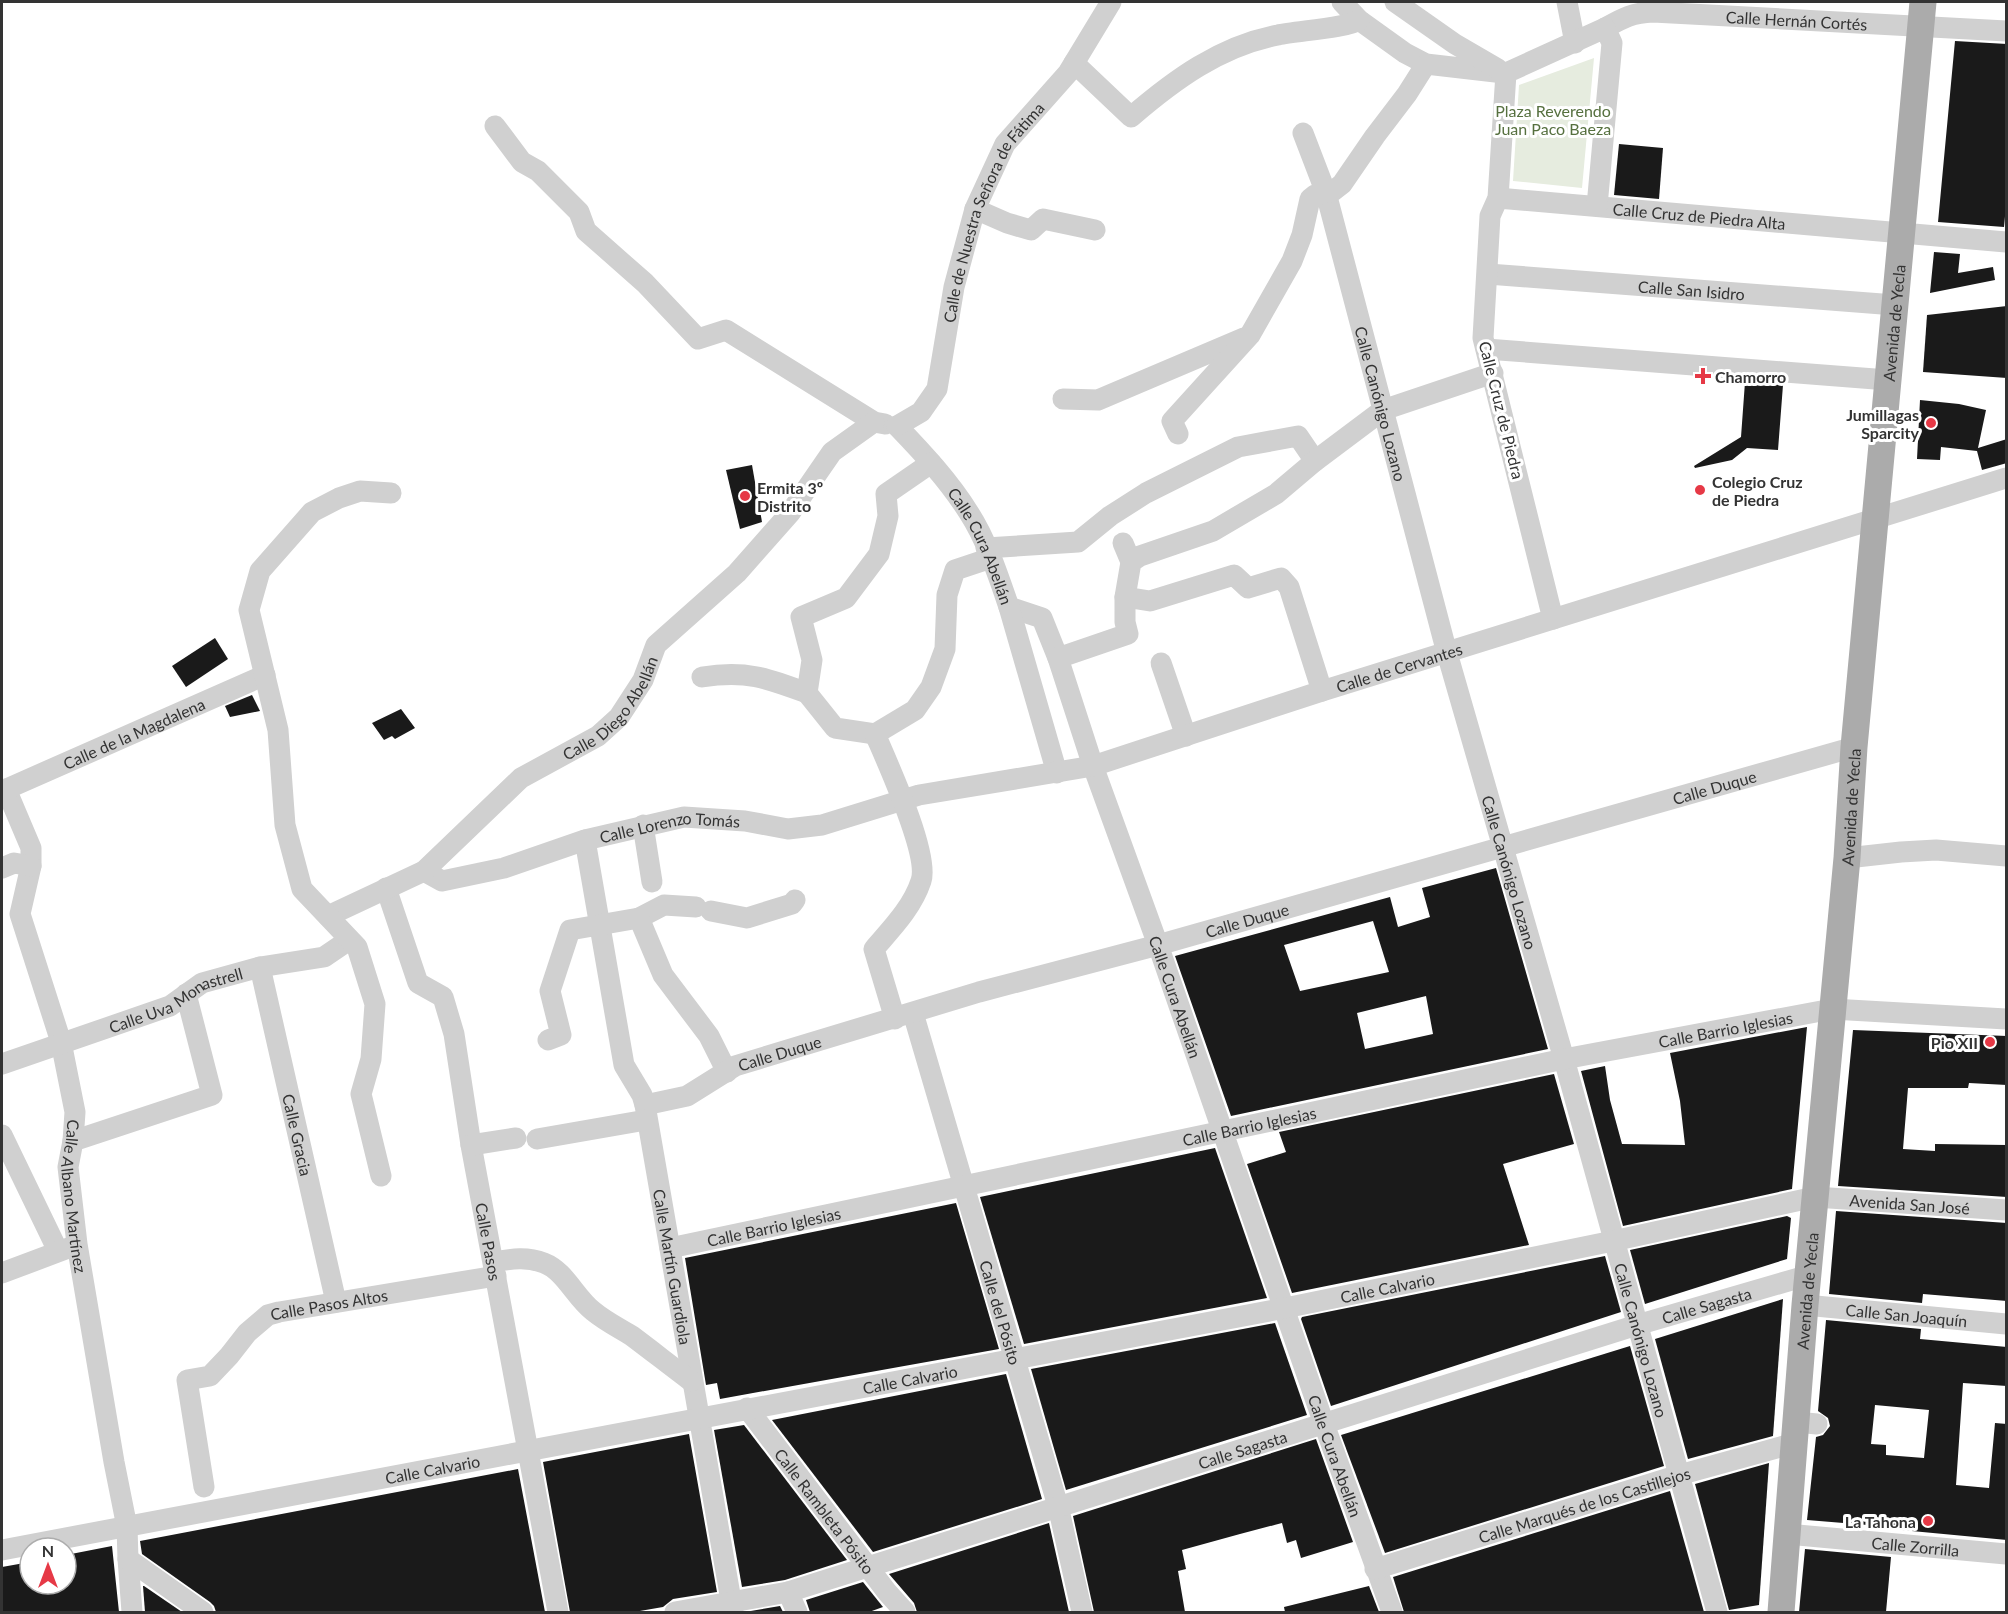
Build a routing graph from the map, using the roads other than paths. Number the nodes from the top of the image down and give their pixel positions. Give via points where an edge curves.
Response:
1 (1111, 2) edge
2 (1342, 2) edge
3 (1395, 2) edge
4 (1567, 2) edge
5 (1655, 7) edge
6 (1777, 10) edge
7 (1921, 13) edge
8 (1359, 20) junction
9 (1605, 28) junction
10 (2007, 31) edge
11 (1575, 43) junction
12 (1074, 63) junction
13 (1426, 64) junction
14 (1505, 73) junction
15 (495, 126) dead end
16 (1303, 133) dead end
17 (1326, 193) junction
18 (1498, 198) junction
19 (1597, 206) junction
20 (975, 209) junction
21 (1095, 230) dead end
22 (1901, 234) junction
23 (2007, 242) edge
24 (1488, 274) junction
25 (1895, 305) junction
26 (1250, 335) junction
27 (1486, 349) junction
28 (1493, 374) junction
29 (1888, 380) junction
30 (1063, 399) dead end
31 (1383, 410) junction
32 (874, 422) junction
33 (897, 426) junction
34 (1178, 434) dead end
35 (1315, 461) junction
36 (931, 463) junction
37 (2007, 478) edge
38 (391, 493) dead end
39 (1875, 519) junction
40 (989, 553) junction
41 (1125, 597) junction
42 (1009, 607) junction
43 (1553, 619) junction
44 (1447, 653) junction
45 (1058, 658) junction
46 (1161, 663) dead end
47 (265, 675) junction
48 (702, 677) dead end
49 (1322, 691) junction
50 (807, 693) junction
51 (875, 734) junction
52 (1186, 736) junction
53 (1854, 747) junction
54 (1093, 766) junction
55 (1057, 773) junction
56 (4, 790) edge
57 (910, 798) junction
58 (643, 825) junction
59 (585, 840) junction
60 (1502, 848) junction
61 (2007, 856) edge
62 (1847, 858) junction
63 (31, 866) junction
64 (2, 868) edge
65 (424, 871) junction
66 (386, 888) junction
67 (795, 900) dead end
68 (651, 901) junction
69 (328, 916) junction
70 (600, 926) junction
71 (349, 940) junction
72 (1158, 945) junction
73 (260, 967) junction
74 (186, 994) junction
75 (1832, 1009) junction
76 (904, 1016) junction
77 (2007, 1019) edge
78 (548, 1040) dead end
79 (61, 1042) junction
80 (1564, 1059) junction
81 (2, 1064) edge
82 (727, 1072) junction
83 (646, 1112) junction
84 (1223, 1132) junction
85 (2, 1135) edge
86 (73, 1141) junction
87 (471, 1145) junction
88 (381, 1176) dead end
89 (964, 1187) junction
90 (1815, 1197) junction
91 (2007, 1210) edge
92 (1613, 1241) junction
93 (68, 1248) junction
94 (670, 1248) junction
95 (495, 1269) junction
96 (2, 1273) edge
97 (1809, 1275) junction
98 (336, 1302) junction
99 (1805, 1305) junction
100 (1285, 1308) junction
101 (2007, 1323) edge
102 (1637, 1325) junction
103 (1014, 1359) junction
104 (691, 1381) junction
105 (747, 1408) junction
106 (698, 1418) junction
107 (1324, 1424) junction
108 (1803, 1430) junction
109 (528, 1452) junction
110 (1679, 1475) junction
111 (204, 1487) dead end
112 (1058, 1506) junction
113 (127, 1527) junction
114 (1787, 1534) junction
115 (2, 1551) edge
116 (2007, 1554) edge
117 (128, 1559) junction
118 (869, 1567) junction
119 (1375, 1569) junction
120 (788, 1592) junction
121 (732, 1608) edge
122 (132, 1612) edge
123 (203, 1612) edge
124 (558, 1612) edge
125 (675, 1612) edge
126 (797, 1612) edge
127 (905, 1612) edge
128 (1082, 1612) edge
129 (1392, 1612) edge
130 (1717, 1612) edge
131 (1781, 1612) edge

1 - 12 street, Calle de Nuestra Señora de Fátima
2 - 8 street
3 - 14 street
4 - 11 street
5 - 6 street, Calle Hernán Cortés
5 - 9 street, Calle Hernán Cortés via 1627,15
6 - 7 street, Calle Hernán Cortés
7 - 10 street, Calle Hernán Cortés
7 - 22 main road, Avenida de Yecla
8 - 12 street via 1278,35 1222,53 1161,91 1131,117
8 - 13 street
9 - 11 street
9 - 19 street via 1612,43
11 - 14 street
12 - 20 street, Calle de Nuestra Señora de Fátima via 1005,144
13 - 14 street
13 - 17 street via 1342,184
14 - 18 street
15 - 32 street via 522,162 538,171 579,212 586,231 645,283 698,339 726,330
16 - 17 street, Calle Canónigo Lozano
17 - 26 street via 1310,199 1292,261
17 - 31 street, Calle Canónigo Lozano
18 - 19 street, Calle Cruz de Piedra Alta
18 - 24 street, Calle Cruz de Piedra via 1490,216
19 - 22 street, Calle Cruz de Piedra Alta
20 - 21 street via 1031,230 1043,219
20 - 33 street, Calle de Nuestra Señora de Fátima via 954,287 937,389 921,412
22 - 23 street, Calle Cruz de Piedra Alta
22 - 25 main road, Avenida de Yecla
24 - 25 street, Calle San Isidro
24 - 27 street, Calle Cruz de Piedra
25 - 29 main road, Avenida de Yecla
26 - 30 street via 1098,400
26 - 34 street via 1172,422
27 - 28 street, Calle Cruz de Piedra
27 - 29 street
28 - 31 street
28 - 43 street, Calle Cruz de Piedra
29 - 39 main road, Avenida de Yecla
31 - 35 street
31 - 44 street, Calle Canónigo Lozano
32 - 33 street
32 - 65 street, Calle Diego Abellán via 832,452 790,513 737,573 656,645 643,680 619,717 598,736 521,778
33 - 36 street, Calle Cura Abellán
35 - 40 street via 1298,436 1238,447 1146,493 1078,542
35 - 41 street via 1276,494 1213,531 1140,556 1126,552
36 - 40 street, Calle Cura Abellán via 969,513
36 - 50 street via 886,494 888,516 879,554 846,598 801,616 812,660
37 - 39 street, Calle de Cervantes
38 - 47 street via 360,491 312,512 260,571 249,610
39 - 43 street, Calle de Cervantes
39 - 53 main road, Avenida de Yecla
40 - 42 street, Calle Cura Abellán
40 - 51 street via 955,570 947,595 945,649 931,687 915,710
41 - 45 street via 1128,634
41 - 49 street via 1150,601 1234,575 1248,588 1281,578 1289,587
42 - 45 street, Calle Cura Abellán via 1042,618
42 - 55 street
43 - 44 street, Calle de Cervantes
44 - 49 street, Calle de Cervantes
44 - 60 street, Calle Canónigo Lozano
45 - 54 street, Calle Cura Abellán
46 - 52 street
47 - 56 street, Calle de la Magdalena
47 - 69 street via 278,730 285,825 302,889
48 - 50 street via 728,673 768,679
49 - 52 street, Calle de Cervantes
50 - 51 street via 835,728
51 - 57 street
52 - 54 street, Calle de Cervantes
53 - 60 street, Calle Duque
53 - 62 main road, Avenida de Yecla
54 - 55 street, Calle de Cervantes
54 - 72 street, Calle Cura Abellán
55 - 57 street, Calle de Cervantes
56 - 63 street, Calle Albano Martínez via 31,848
57 - 58 street, Calle Lorenzo Tomás via 822,825 788,829 745,821 684,817
57 - 76 street, Calle del Pósito via 922,879 908,909 874,949
58 - 59 street, Calle Lorenzo Tomás
58 - 68 street
59 - 65 street, Calle Lorenzo Tomás via 504,868 442,881
59 - 70 street, Calle Martín Guardiola
60 - 72 street, Calle Duque
60 - 80 street, Calle Canónigo Lozano
61 - 62 street via 1936,850
62 - 75 main road, Avenida de Yecla
63 - 64 street via 14,863
63 - 79 street, Calle Albano Martínez via 20,914
65 - 66 street, Calle Diego Abellán
66 - 69 street, Calle Diego Abellán
66 - 87 street, Calle Pasos via 418,983 442,997 454,1034
67 - 68 street via 747,918
68 - 70 street
68 - 82 street via 663,975 709,1036
69 - 71 street
70 - 78 street via 570,930 550,991 561,1035
70 - 83 street, Calle Martín Guardiola via 624,1065 642,1095
71 - 73 street, Calle Uva Monastrell via 324,957
71 - 88 street via 357,947 375,1004 371,1059 361,1094
72 - 76 street, Calle Duque
72 - 84 street, Calle Cura Abellán
73 - 74 street, Calle Uva Monastrell via 202,983
73 - 98 street, Calle Gracia
74 - 79 street, Calle Uva Monastrell via 170,1006
74 - 86 street via 212,1095
75 - 77 street, Calle Barrio Iglesias
75 - 80 street, Calle Barrio Iglesias
75 - 90 main road, Avenida de Yecla
76 - 82 street, Calle Duque via 735,1066
76 - 89 street, Calle del Pósito
79 - 81 street, Calle Uva Monastrell
79 - 86 street, Calle Albano Martínez via 75,1112
80 - 84 street, Calle Barrio Iglesias
80 - 92 street, Calle Canónigo Lozano
82 - 83 street, Calle Duque via 687,1096
83 - 87 street, Calle Duque via 526,1138
83 - 94 street, Calle Martín Guardiola
84 - 89 street, Calle Barrio Iglesias
84 - 100 street, Calle Cura Abellán
85 - 93 street
86 - 93 street, Calle Albano Martínez via 68,1167
87 - 95 street, Calle Pasos
89 - 94 street, Calle Barrio Iglesias
89 - 103 street, Calle del Pósito
90 - 91 street, Avenida San José
90 - 92 street, Calle Calvario
90 - 97 main road, Avenida de Yecla
92 - 100 street, Calle Calvario
92 - 102 street, Calle Canónigo Lozano
93 - 96 street
93 - 113 street, Calle Albano Martínez
94 - 104 street, Calle Martín Guardiola
95 - 98 street, Calle Pasos Altos
95 - 104 street, Calle Pasos Altos via 516,1258 546,1264 560,1273 594,1312
95 - 109 street, Calle Pasos
97 - 99 main road, Avenida de Yecla
97 - 102 street, Calle Sagasta
98 - 111 street, Calle Pasos Altos via 268,1315 210,1376 187,1380
99 - 101 street, Calle San Joaquín
99 - 108 main road, Avenida de Yecla
100 - 103 street, Calle Calvario
100 - 107 street, Calle Cura Abellán
102 - 107 street, Calle Sagasta
102 - 110 street, Calle Canónigo Lozano
103 - 105 street, Calle Calvario
103 - 112 street, Calle del Pósito
104 - 106 street, Calle Martín Guardiola
105 - 106 street, Calle Calvario
105 - 118 street, Calle Rambleta Pósito
106 - 109 street, Calle Calvario
106 - 121 street, Calle Martín Guardiola
107 - 112 street, Calle Sagasta
107 - 119 street, Calle Cura Abellán
108 - 110 street, Calle Marqués de los Castillejos
108 - 114 main road, Avenida de Yecla
109 - 113 street, Calle Calvario
109 - 124 street, Calle Pasos
110 - 119 street, Calle Marqués de los Castillejos
110 - 130 street, Calle Canónigo Lozano
112 - 118 street, Calle Sagasta
112 - 128 street, Calle del Pósito
113 - 115 street, Calle Calvario
113 - 117 street, Calle Albano Martínez
114 - 116 street, Calle Zorrilla
114 - 131 main road, Avenida de Yecla
117 - 122 street, Calle Albano Martínez
117 - 123 street
118 - 120 street, Calle Sagasta
118 - 127 street, Calle Rambleta Pósito
119 - 129 street, Calle Cura Abellán
120 - 121 street, Calle Sagasta
120 - 126 street
121 - 125 street, Calle Sagasta

